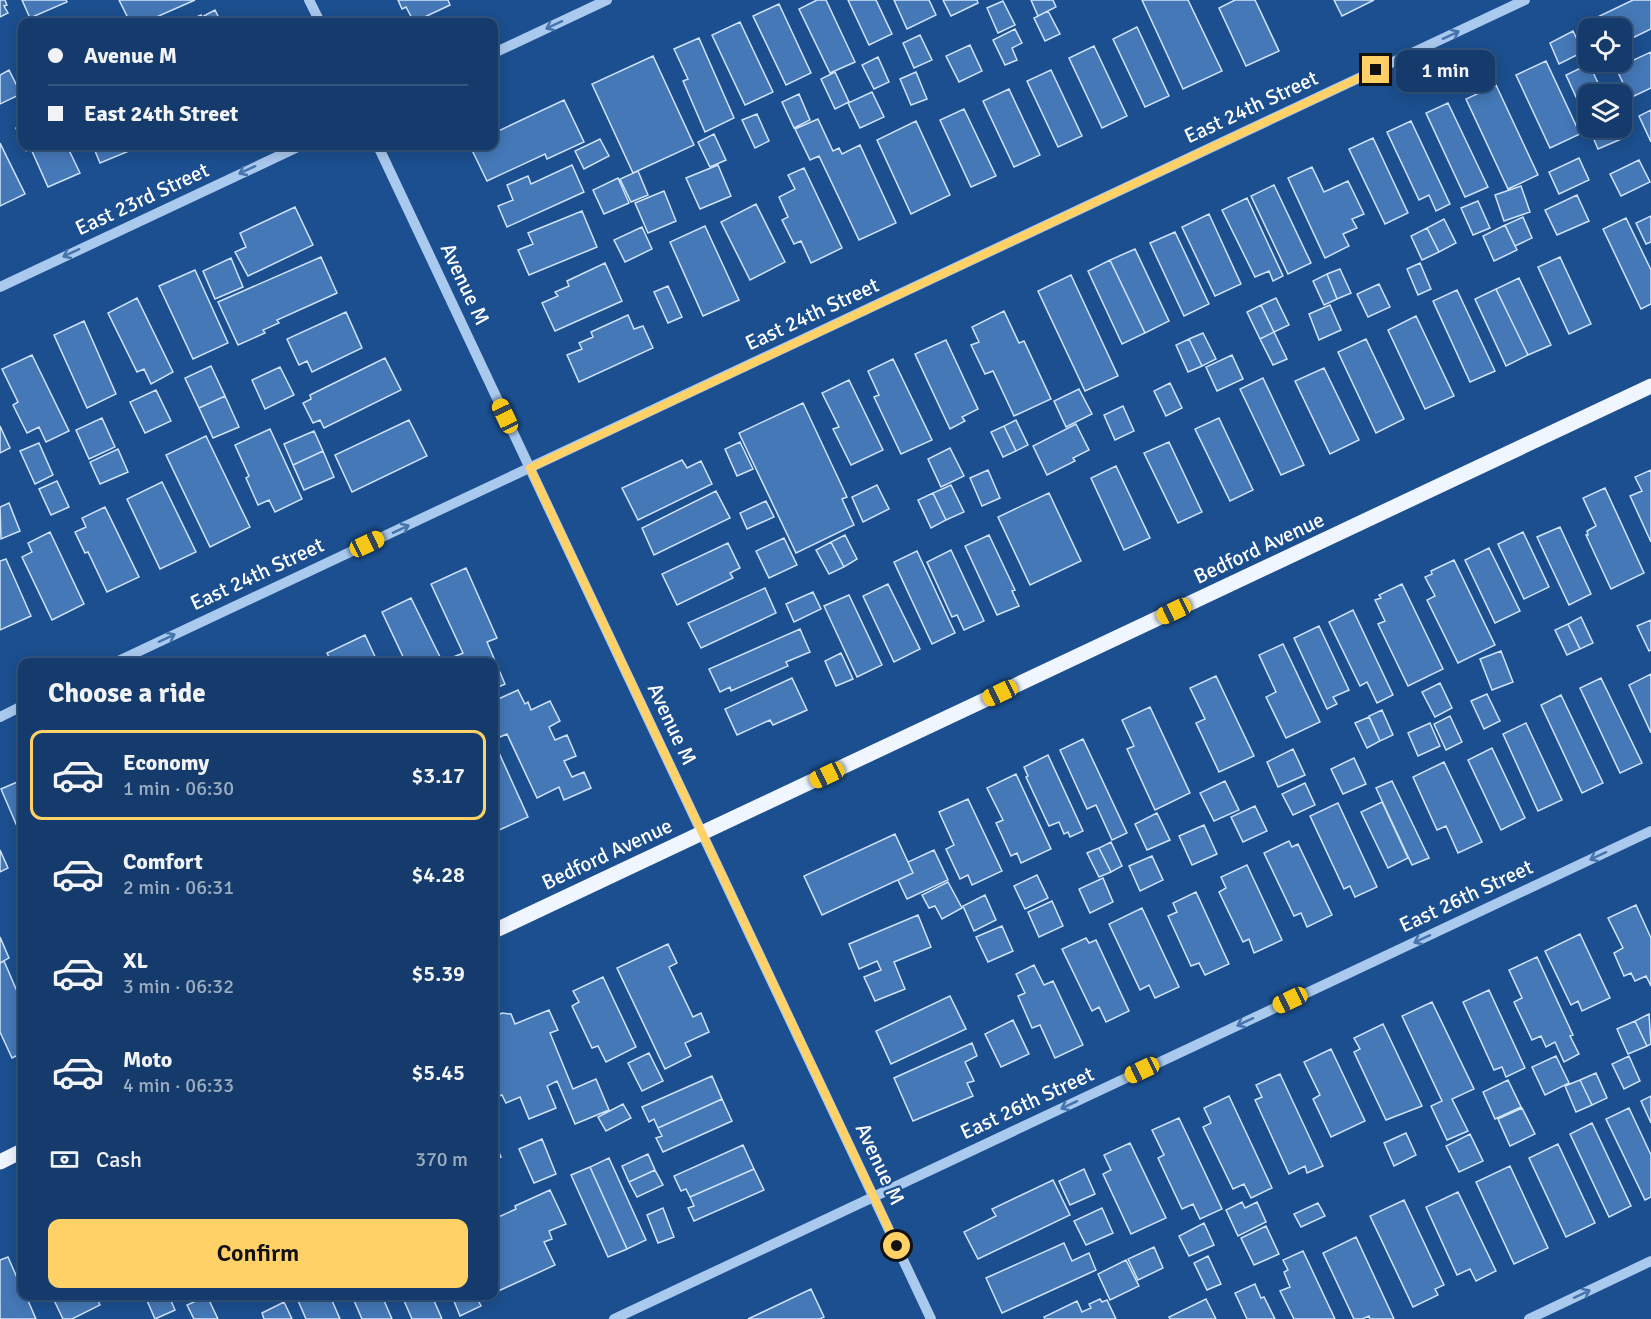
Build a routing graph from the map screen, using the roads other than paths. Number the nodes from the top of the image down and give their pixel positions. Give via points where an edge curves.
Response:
1 (309, 0) edge
2 (607, 0) edge
3 (1525, 0) edge
4 (318, 18) edge
5 (498, 51) edge
6 (291, 150) edge
7 (380, 150) edge
8 (0, 287) edge
9 (1651, 386) edge
10 (530, 468) junction
11 (125, 658) edge
12 (18, 708) edge
13 (0, 717) edge
14 (1651, 831) edge
15 (702, 833) junction
16 (498, 929) edge
17 (18, 1153) edge
18 (0, 1162) edge
19 (874, 1197) junction
20 (1651, 1261) edge
21 (614, 1319) edge
22 (931, 1319) edge
23 (1529, 1319) edge

1 - 4 street
2 -> 5 street
10 -> 3 street, East 24th Street
6 -> 8 street, East 23rd Street
7 - 10 street, Avenue M
9 - 15 main road, Bedford Avenue
11 -> 10 street, East 24th Street
10 - 15 street, Avenue M
12 - 13 street
14 -> 19 street, East 26th Street
15 - 16 main road, Bedford Avenue
15 - 19 street, Avenue M
17 - 18 main road
19 - 21 street, East 26th Street
19 - 22 street, Avenue M
23 -> 20 street

